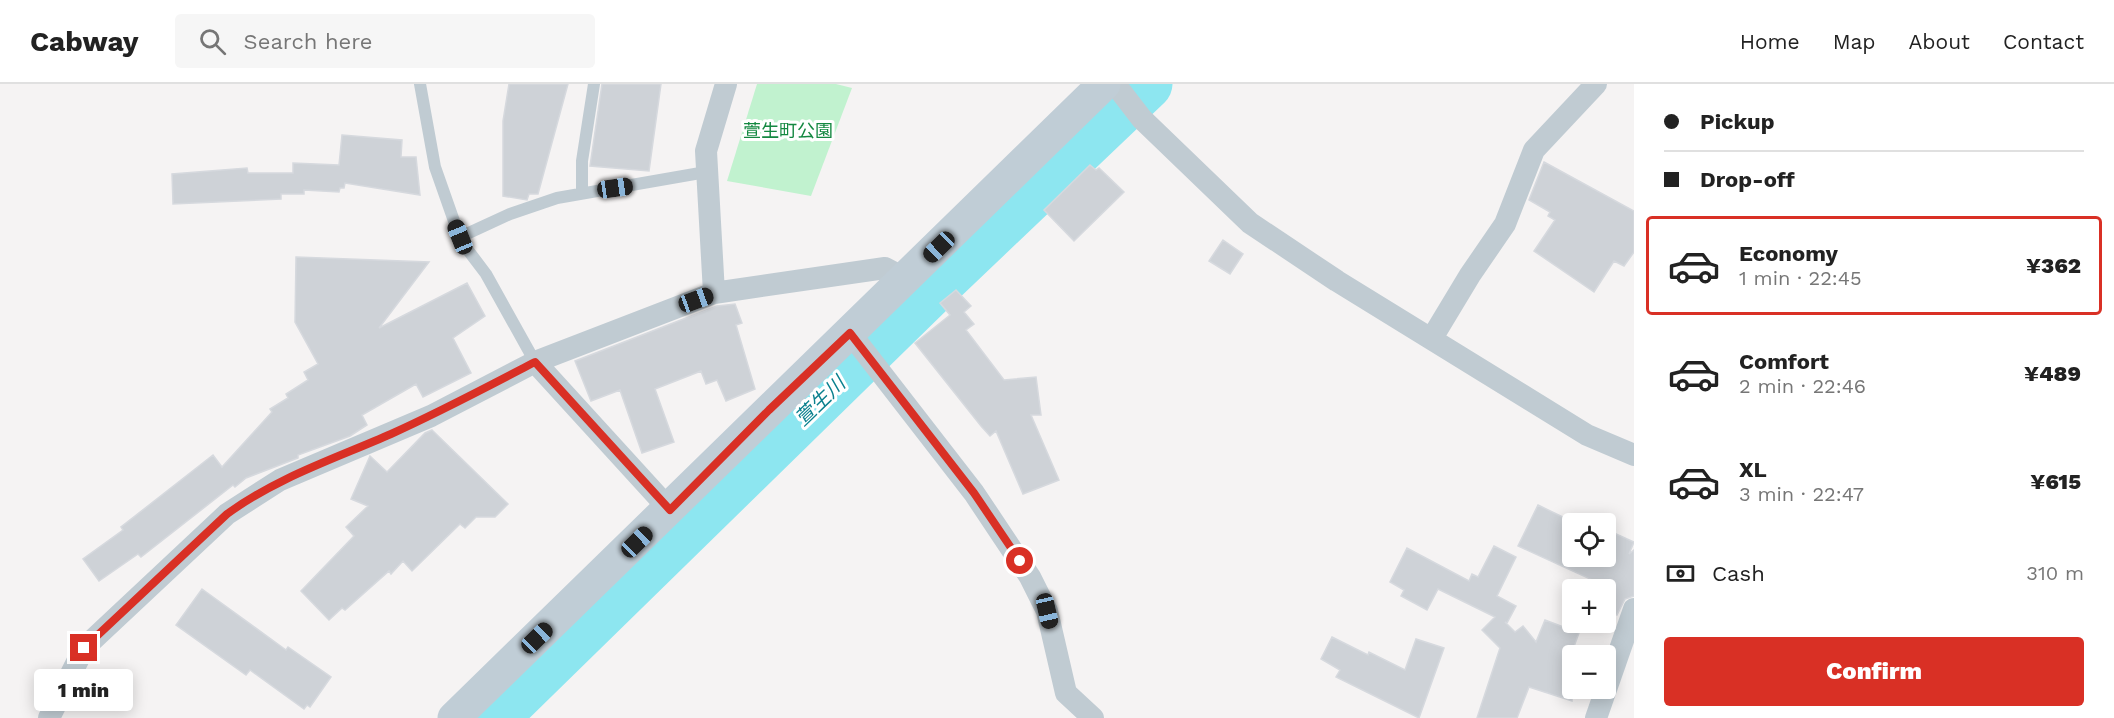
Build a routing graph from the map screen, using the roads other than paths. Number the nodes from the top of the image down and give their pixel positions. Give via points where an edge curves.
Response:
1 (420, 84) edge
2 (594, 84) edge
3 (726, 84) edge
4 (1596, 84) edge
5 (1113, 86) edge
6 (706, 172) junction
7 (582, 193) junction
8 (460, 237) junction
9 (906, 279) junction
10 (714, 293) junction
11 (1432, 338) junction
12 (856, 341) junction
13 (535, 362) junction
14 (1634, 455) edge
15 (670, 510) junction
16 (1634, 609) edge
17 (49, 718) edge
18 (454, 718) edge
19 (1093, 718) edge
20 (1596, 718) edge

1 - 8 lane via 435,167
2 - 7 lane via 582,161
3 - 6 street via 706,151
4 - 11 street via 1534,150 1505,224
5 - 9 street
5 - 11 street via 1250,223
6 - 7 lane
6 - 10 street
7 - 8 lane via 510,214
8 - 13 lane via 486,274
9 - 10 street via 885,268
9 - 12 street
10 - 13 street
11 - 14 street via 1587,435
12 - 15 street via 769,410
12 - 19 street via 974,493 1030,577 1047,611 1066,693
13 - 15 street
13 - 17 street via 431,416 280,480 227,514 84,648
15 - 18 street
16 - 20 street

